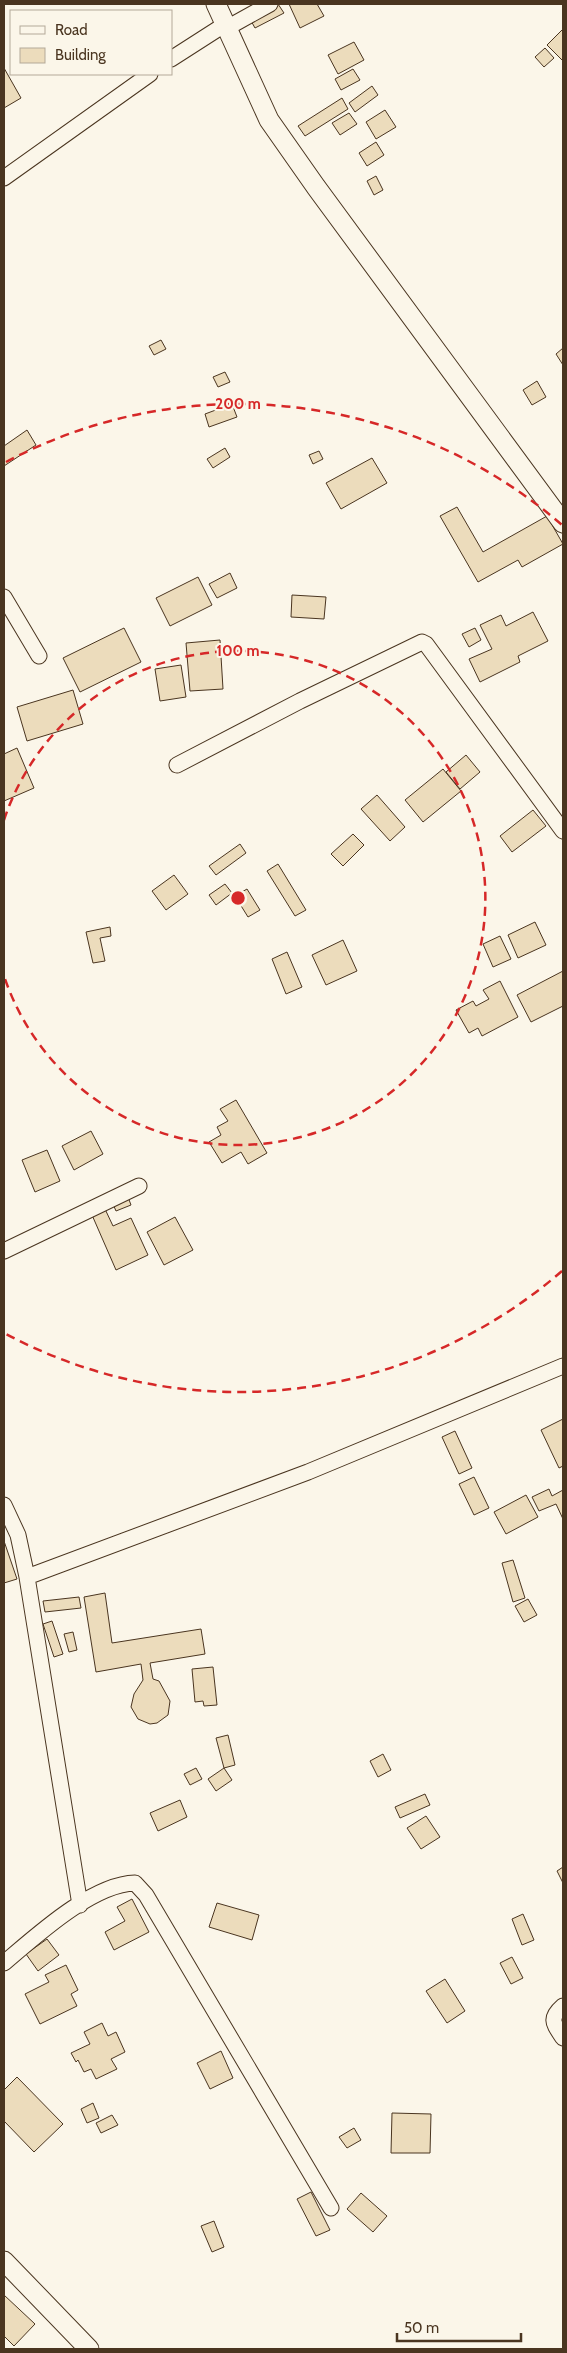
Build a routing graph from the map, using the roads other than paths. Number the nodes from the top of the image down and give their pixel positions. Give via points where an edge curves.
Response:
1 (216, 4) edge
2 (270, 4) edge
3 (224, 25) junction
4 (172, 58) edge
5 (149, 75) edge
6 (4, 178) edge
7 (563, 523) edge
8 (4, 597) edge
9 (39, 656) dead end
10 (177, 765) dead end
11 (563, 832) edge
12 (139, 1186) dead end
13 (4, 1251) edge
14 (563, 1366) edge
15 (4, 1505) edge
16 (27, 1577) junction
17 (80, 1905) junction
18 (4, 1963) edge
19 (563, 2006) edge
20 (563, 2038) edge
21 (331, 2208) dead end
22 (4, 2261) edge
23 (88, 2349) edge

1 - 3 street
2 - 3 street via 234,24
3 - 4 street
3 - 7 street via 269,120
5 - 6 street
8 - 9 street
10 - 11 street via 422,642
12 - 13 street
14 - 16 street via 308,1472
15 - 16 street via 18,1535
16 - 17 street
17 - 18 street via 47,1927
17 - 21 street via 96,1894 122,1884 135,1883 146,1895
19 - 20 street via 554,2019
22 - 23 street

